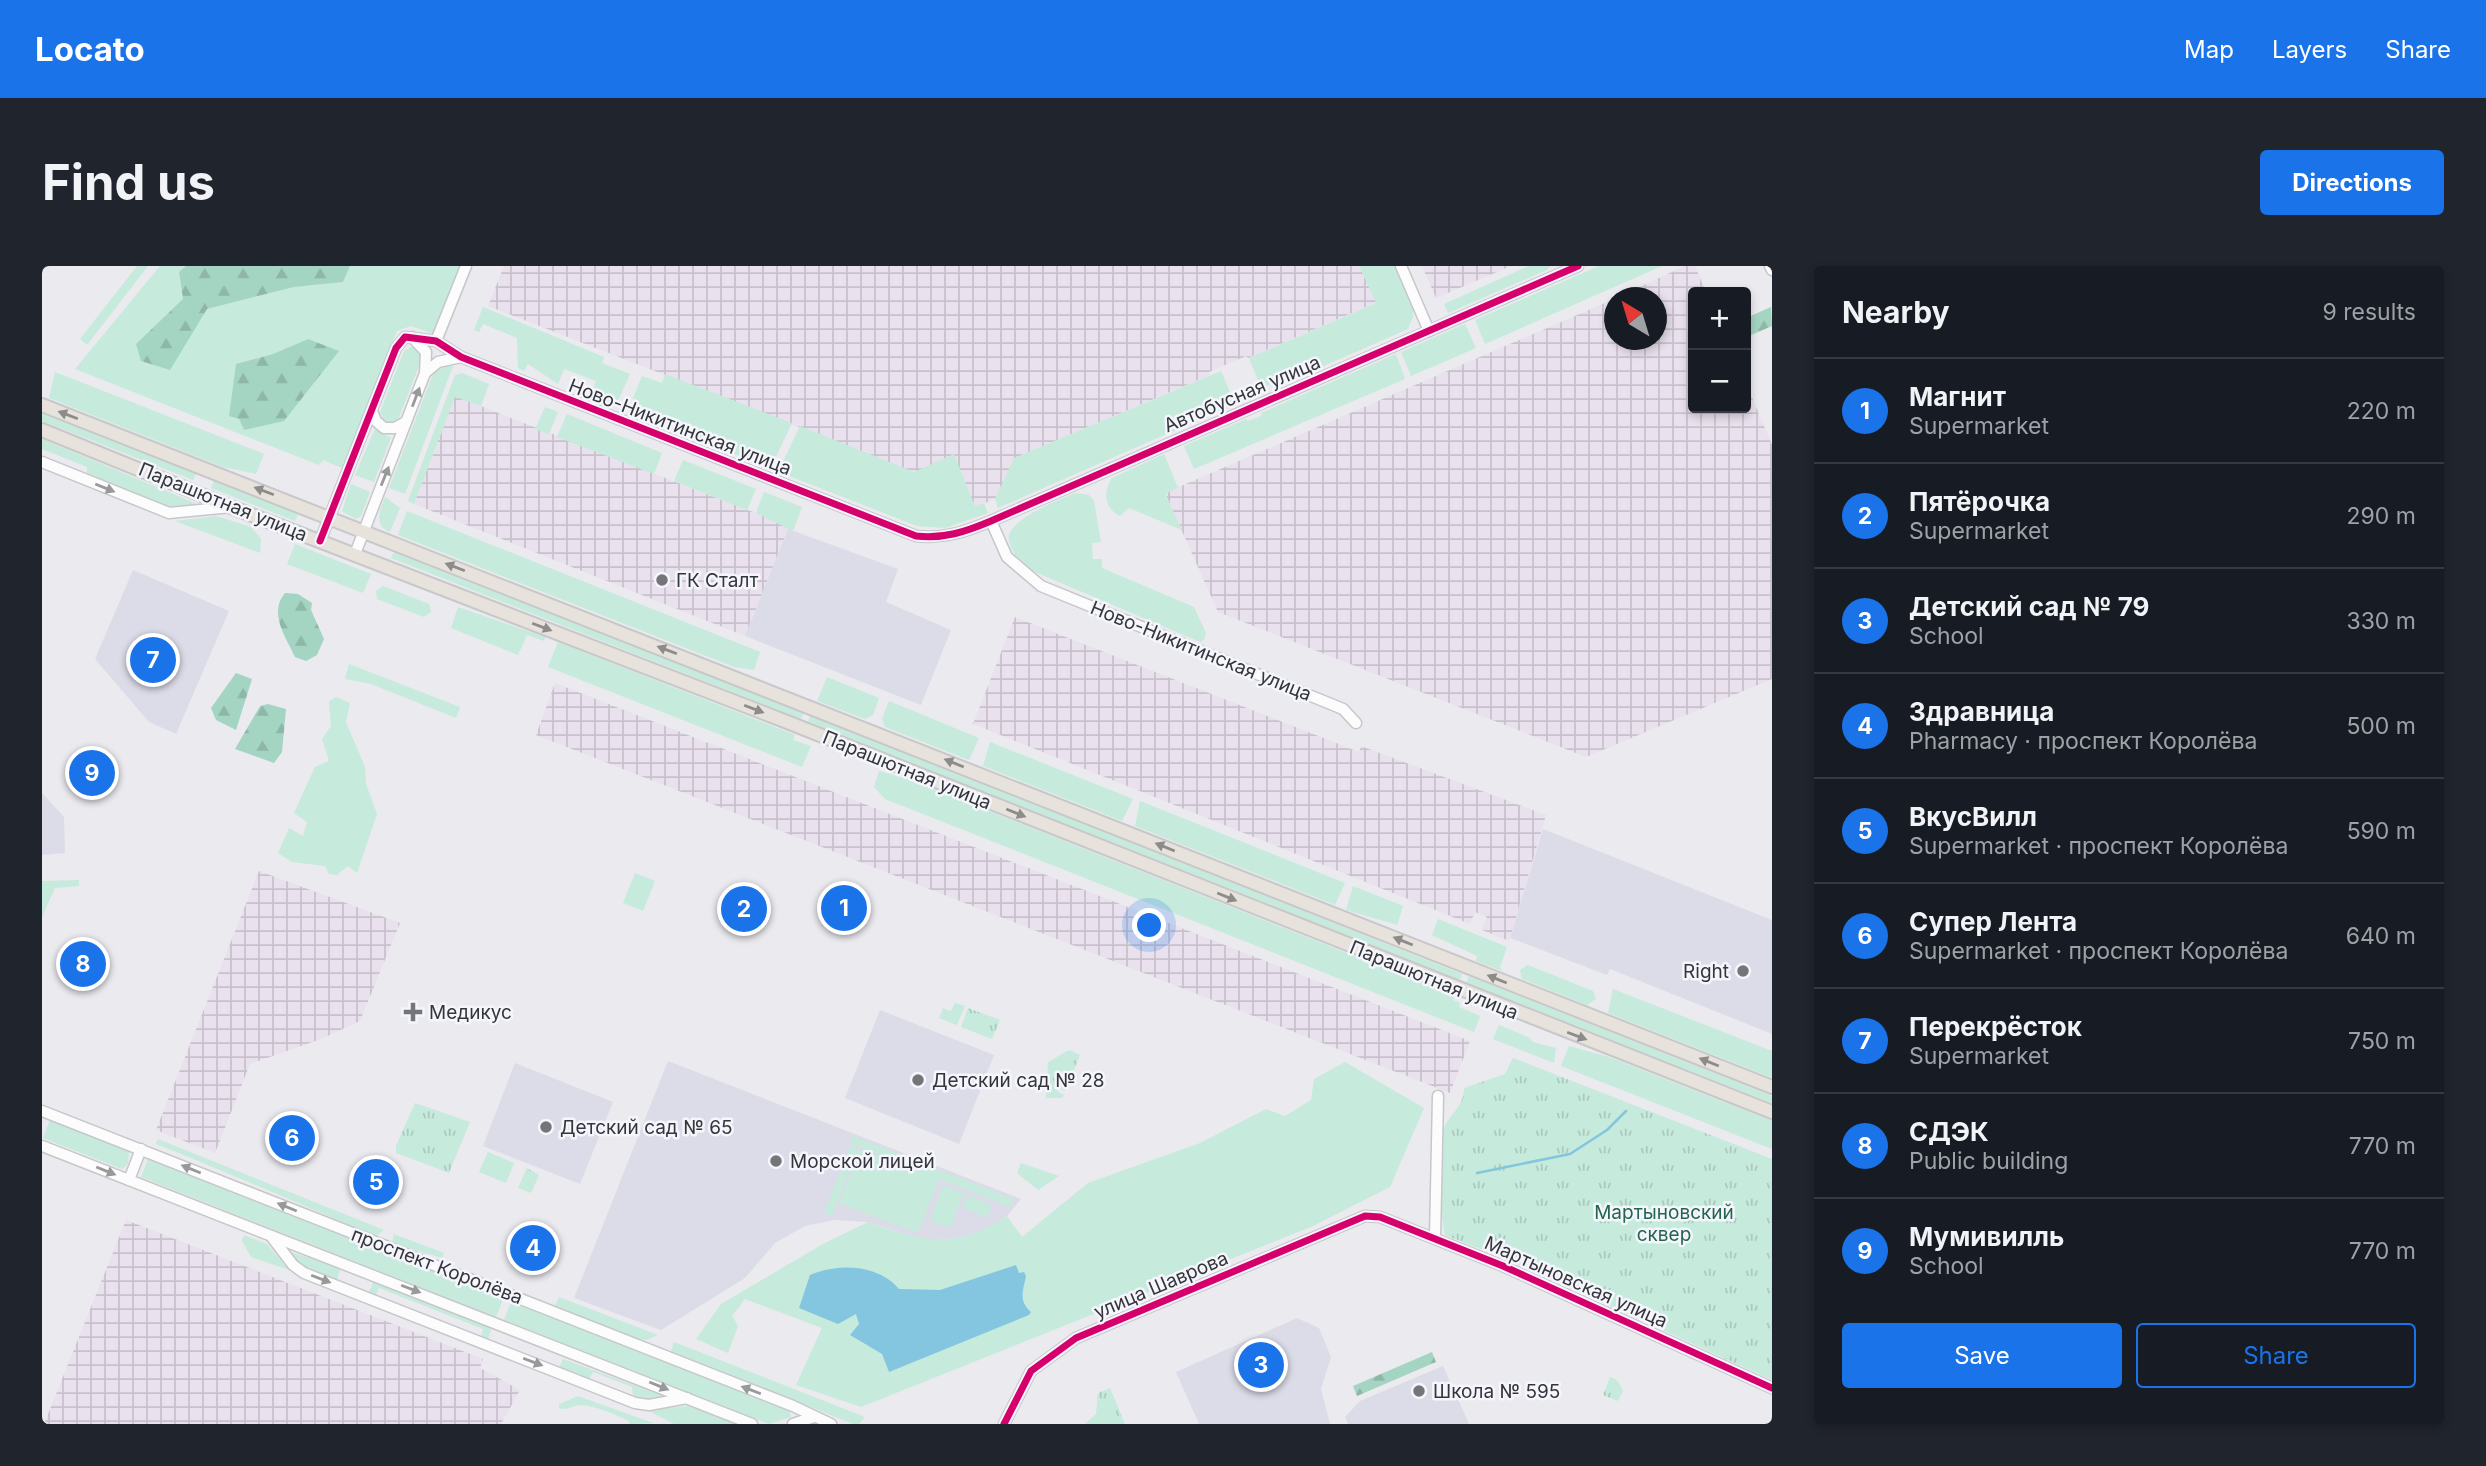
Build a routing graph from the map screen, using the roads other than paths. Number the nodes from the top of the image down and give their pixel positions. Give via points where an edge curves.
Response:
1 (466, 266) edge
2 (1401, 266) edge
3 (1578, 266) edge
4 (1429, 331) junction
5 (412, 337) junction
6 (436, 341) junction
7 (461, 357) junction
8 (425, 373) junction
9 (42, 405) edge
10 (372, 411) junction
11 (406, 422) junction
12 (42, 430) edge
13 (42, 463) edge
14 (202, 467) junction
15 (192, 490) junction
16 (231, 507) junction
17 (330, 517) junction
18 (991, 522) junction
19 (364, 530) junction
20 (916, 536) joint
21 (320, 541) junction
22 (355, 554) junction
23 (1356, 723) dead end
24 (1772, 1087) edge
25 (1438, 1096) dead end
26 (42, 1111) edge
27 (1772, 1112) edge
28 (42, 1146) edge
29 (141, 1150) junction
30 (129, 1180) junction
31 (1364, 1216) joint
32 (271, 1236) junction
33 (1435, 1238) junction
34 (1772, 1388) edge
35 (688, 1398) junction
36 (814, 1417) junction
37 (752, 1424) edge
38 (793, 1424) edge
39 (831, 1424) edge
40 (1004, 1424) edge

1 - 6 street
2 - 4 street
3 - 4 street, Автобусная улица
4 - 18 street, Автобусная улица
5 - 6 street
5 - 8 street via 426,352
5 - 10 street via 405,337 396,348
6 - 7 street, Ново-Никитинская улица
7 - 8 street via 438,362
7 - 20 street, Ново-Никитинская улица
11 -> 8 street
14 -> 9 main road, Парашютная улица
10 - 11 street via 384,428
10 - 17 street
19 -> 11 street
12 - 15 main road, Парашютная улица
13 -> 16 street via 169,513
14 - 15 main road via 205,481
17 -> 14 main road, Парашютная улица
15 - 16 main road, Парашютная улица
16 - 21 main road, Парашютная улица
17 - 19 main road, Парашютная улица
17 - 21 street
18 - 20 street, Автобусная улица via 957,535
18 - 23 street, Ново-Никитинская улица via 1007,556 1041,586 1343,709
19 - 22 street
24 -> 19 main road, Парашютная улица
21 - 22 main road, Парашютная улица
22 -> 27 main road, Парашютная улица
25 - 33 street
26 - 29 street, проспект Королёва
28 -> 30 street, проспект Королёва
29 - 30 street
36 -> 29 street, проспект Королёва
30 - 32 street, проспект Королёва
31 - 33 street, Мартыновская улица via 1380,1217
31 - 40 street, улица Шаврова via 1076,1338 1031,1371
32 -> 35 street, проспект Королёва
32 -> 35 street via 304,1273 623,1398 649,1405
33 - 34 street, Мартыновская улица
35 - 37 street, проспект Королёва
36 - 38 street
36 - 39 street, проспект Королёва

